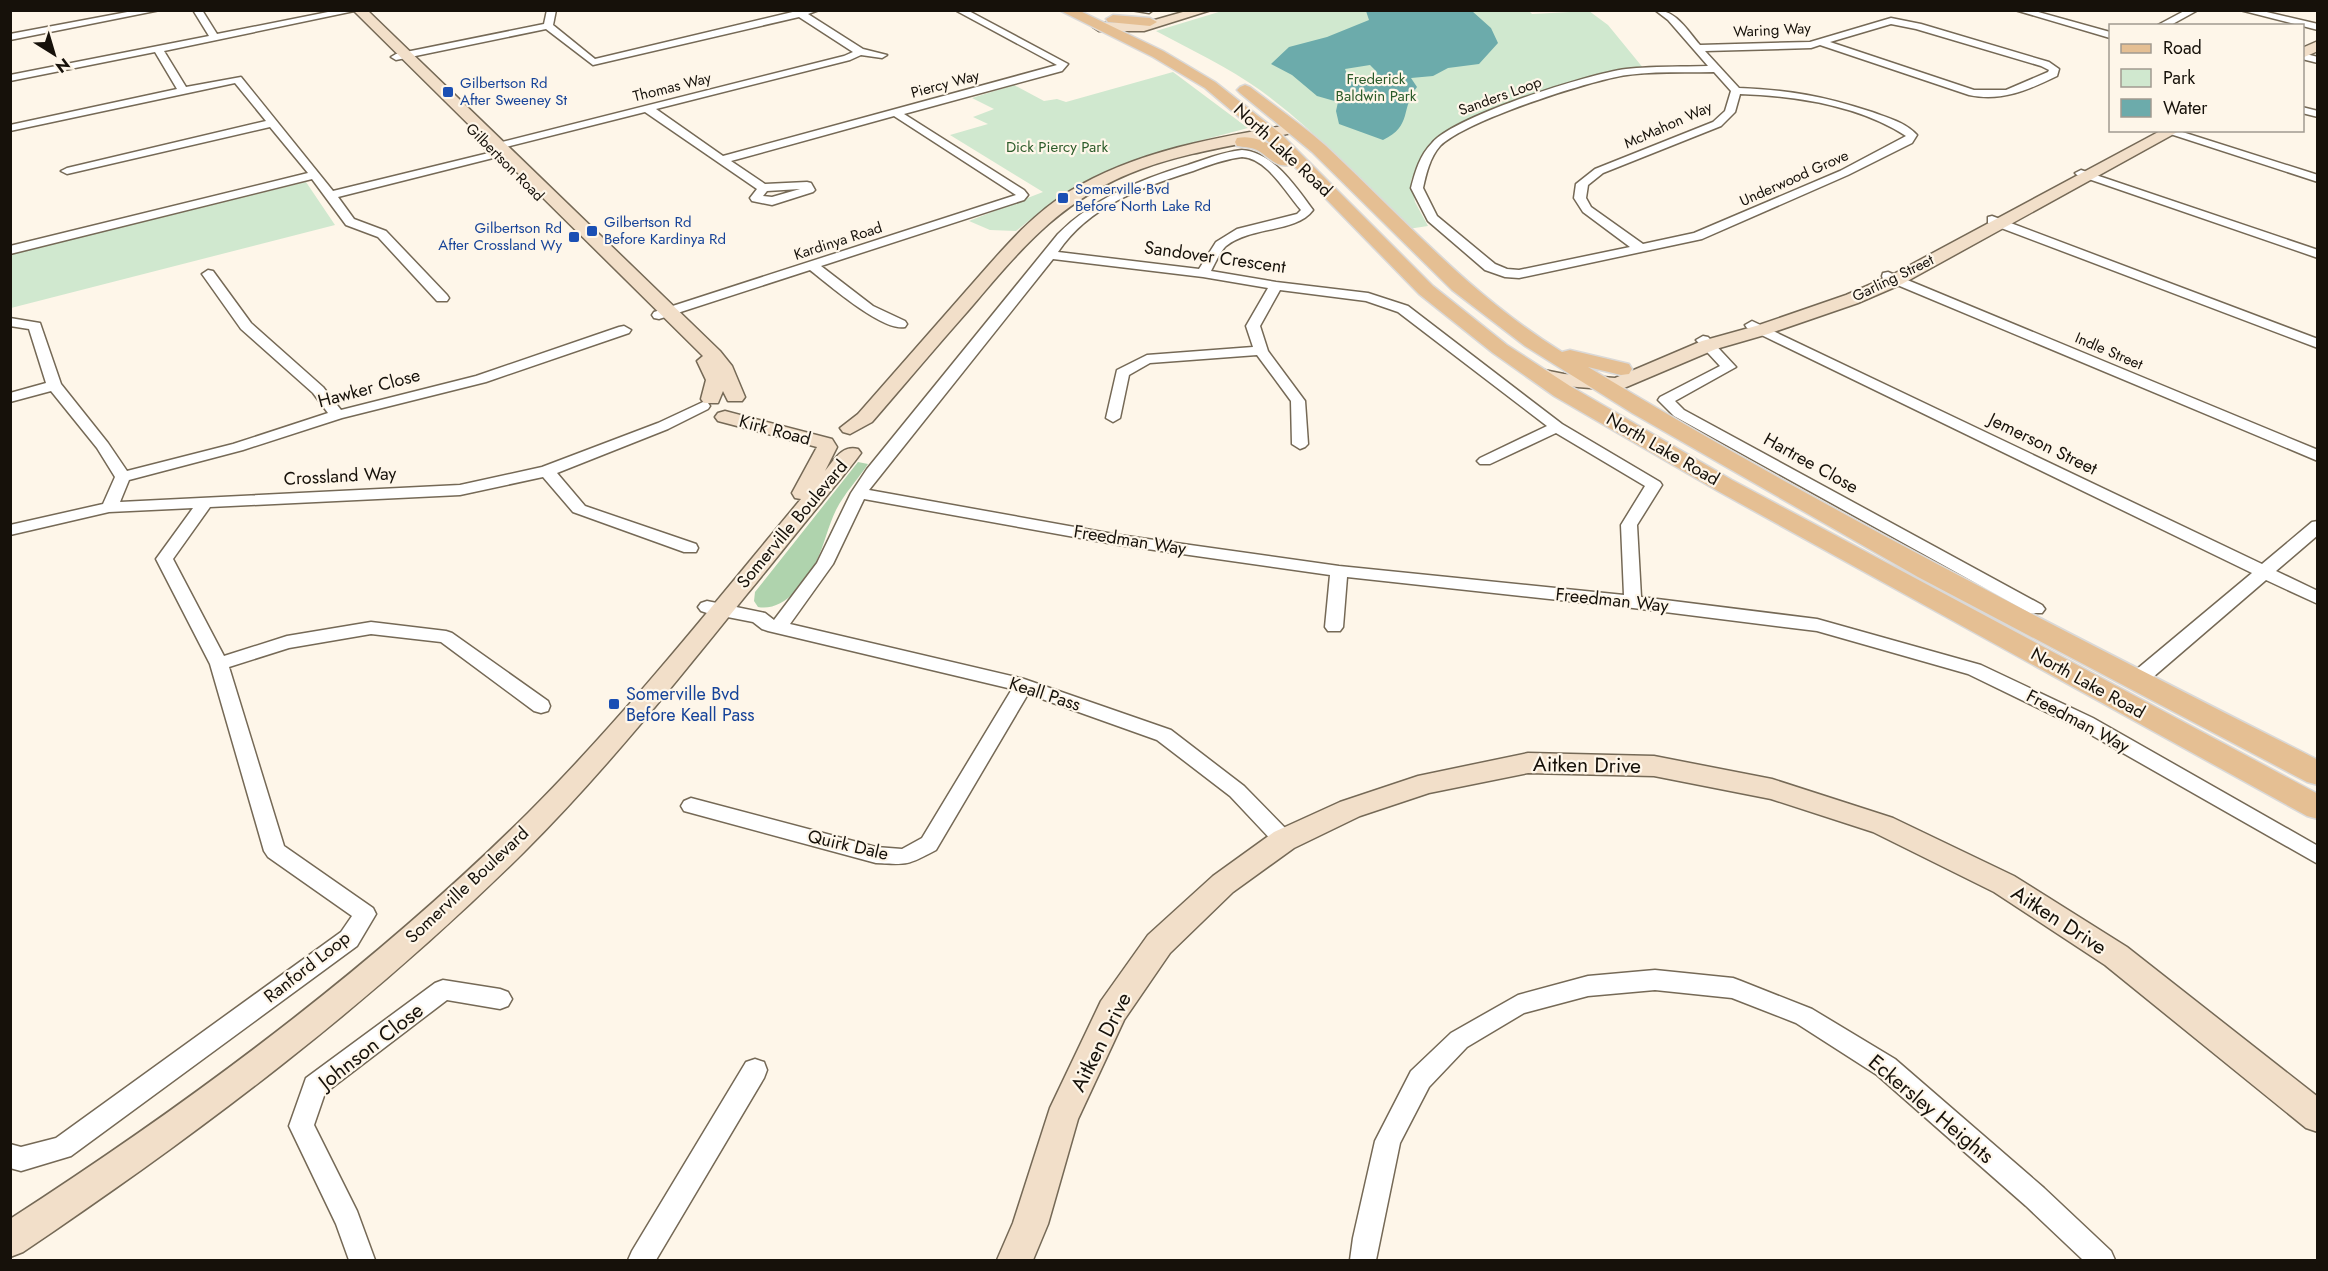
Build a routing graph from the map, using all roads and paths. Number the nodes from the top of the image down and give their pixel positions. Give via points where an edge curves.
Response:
1 (156, 10) edge
2 (196, 10) edge
3 (552, 10) edge
4 (815, 10) edge
5 (959, 10) edge
6 (1066, 10) edge
7 (1096, 10) edge
8 (1135, 10) edge
9 (1193, 10) edge
10 (1205, 10) edge
11 (1676, 10) edge
12 (2019, 10) edge
13 (2167, 10) edge
14 (2194, 10) edge
15 (2244, 10) edge
16 (353, 11) edge
17 (1661, 11) edge
18 (801, 14) junction
19 (2184, 15) junction
20 (1149, 16) edge
21 (1113, 19) junction
22 (2164, 24) edge
23 (2301, 24) edge
24 (548, 26) junction
25 (1132, 35) junction
26 (2109, 35) edge
27 (10, 37) edge
28 (215, 38) junction
29 (1822, 43) junction
30 (2318, 45) edge
31 (1698, 48) junction
32 (158, 49) junction
33 (860, 52) junction
34 (882, 56) dead end
35 (401, 57) junction
36 (2309, 57) edge
37 (1716, 69) junction
38 (10, 78) edge
39 (183, 91) junction
40 (1736, 91) junction
41 (648, 109) junction
42 (896, 113) junction
43 (273, 123) junction
44 (10, 128) edge
45 (2164, 132) edge
46 (2169, 132) edge
47 (1285, 133) junction
48 (1243, 142) junction
49 (498, 150) junction
50 (720, 160) junction
51 (67, 171) dead end
52 (2085, 174) junction
53 (315, 175) junction
54 (2318, 179) edge
55 (763, 188) dead end
56 (329, 196) junction
57 (1342, 206) junction
58 (1996, 222) junction
59 (1640, 248) junction
60 (10, 250) edge
61 (2318, 254) edge
62 (1050, 255) junction
63 (813, 266) junction
64 (1203, 273) junction
65 (1505, 273) joint
66 (208, 274) dead end
67 (1892, 278) junction
68 (1276, 286) junction
69 (442, 298) dead end
70 (664, 314) junction
71 (10, 322) edge
72 (900, 324) dead end
73 (1757, 327) junction
74 (624, 330) dead end
75 (1532, 342) junction
76 (1706, 342) junction
77 (2318, 344) edge
78 (1261, 351) junction
79 (1621, 369) junction
80 (1539, 375) junction
81 (1596, 382) junction
82 (54, 386) junction
83 (10, 398) edge
84 (739, 400) junction
85 (712, 410) junction
86 (1601, 413) junction
87 (337, 415) junction
88 (1113, 418) dead end
89 (1557, 427) junction
90 (849, 440) junction
91 (1300, 444) dead end
92 (2318, 456) edge
93 (1485, 461) dead end
94 (546, 471) junction
95 (123, 477) junction
96 (859, 493) junction
97 (205, 503) junction
98 (109, 507) junction
99 (2318, 526) edge
100 (10, 530) edge
101 (690, 548) dead end
102 (1339, 571) junction
103 (2265, 573) junction
104 (2318, 598) edge
105 (1633, 602) junction
106 (2036, 609) dead end
107 (710, 614) junction
108 (773, 626) junction
109 (1334, 627) dead end
110 (219, 664) junction
111 (2138, 679) junction
112 (1024, 685) junction
113 (541, 706) dead end
114 (2318, 774) edge
115 (691, 806) dead end
116 (2318, 808) edge
117 (1284, 840) junction
118 (2318, 856) edge
119 (500, 999) dead end
120 (755, 1070) dead end
121 (2318, 1117) edge
122 (10, 1156) edge
123 (10, 1221) edge
124 (10, 1240) edge
125 (362, 1260) edge
126 (641, 1260) edge
127 (1016, 1260) edge
128 (1363, 1260) edge
129 (2102, 1260) edge

1 - 27 street
2 - 28 street
3 - 24 street
4 - 18 street
5 - 42 street, Piercy Way via 1063,64 1058,69
6 - 25 main road, North Lake Road via 1100,27
7 - 21 main road, North Lake Road
8 - 20 street
9 - 20 street
10 - 25 street
11 - 17 street
12 - 26 street
13 - 19 street
14 - 19 street
15 - 23 street
16 - 28 street
16 - 35 street, Gilbertson Road
17 - 31 street, McMahon Way
18 - 24 street via 593,62
18 - 33 street, Thomas Way
19 - 22 street
20 - 21 main road
20 - 25 street
21 - 25 main road, North Lake Road
24 - 35 street
25 - 47 main road, North Lake Road
25 - 47 main road, North Lake Road via 1181,51 1227,78
28 - 32 street
29 - 29 street, Waring Way via 1973,93 1994,96 2006,95 2053,74 2054,69 1904,22 1878,24
29 - 31 street, Waring Way
30 - 36 street
31 - 37 street, McMahon Way
32 - 38 street
32 - 39 street
33 - 34 street, Thomas Way
33 - 41 street, Thomas Way
35 - 49 street, Gilbertson Road
37 - 40 street, McMahon Way
37 - 65 street, Sanders Loop via 1636,72 1591,79 1461,126 1438,141 1423,163 1417,188 1432,218 1490,267
39 - 43 street via 237,79
39 - 44 street
40 - 59 street, McMahon Way via 1730,112 1717,124 1599,171 1582,184 1581,198 1587,209
40 - 59 street, Underwood Grove via 1808,96 1895,124 1912,135 1908,141 1844,172 1716,229
41 - 49 street, Thomas Way
41 - 50 street
42 - 50 street, Piercy Way
42 - 63 street, Kardinya Road via 1022,195
43 - 51 street
43 - 53 street
45 - 52 street, Garling Street
46 - 54 street
47 - 48 street, Somerville Boulevard
47 - 57 main road, North Lake Road
47 - 75 main road, North Lake Road via 1459,286
47 - 90 street, Somerville Boulevard via 1206,144 1143,163 1098,182 1062,204 1012,249
48 - 57 main road via 1272,151
48 - 90 street, Somerville Boulevard via 1188,153 1126,175 1083,198 1047,225
49 - 56 street, Thomas Way
49 - 70 street, Gilbertson Road
50 - 55 street
52 - 58 street, Garling Street
52 - 61 street
53 - 56 street
53 - 60 street
56 - 69 street via 351,222 382,234
57 - 80 main road, North Lake Road via 1426,290
58 - 67 street, Garling Street
58 - 77 street
59 - 65 street, Underwood Grove via 1519,274
62 - 64 street, Sandover Crescent
62 - 64 street via 1060,236 1103,203 1160,178 1232,155 1248,154 1263,160 1307,210 1301,217 1241,232 1220,245
62 - 96 street via 876,467
63 - 70 street, Kardinya Road
63 - 72 street via 868,309
64 - 68 street, Sandover Crescent
66 - 87 street via 246,326 318,390
67 - 73 street, Garling Street
67 - 92 street, Indle Street
68 - 78 street via 1253,326
68 - 89 street, Sandover Crescent via 1368,297 1403,309
70 - 84 street, Kirk Road via 723,366
70 - 85 street via 710,365 716,380
71 - 82 street via 35,326
73 - 76 street, Garling Street
73 - 103 street, Jemerson Street
74 - 87 street, Hawker Close via 481,379
75 - 79 main road
75 - 81 main road, North Lake Road
76 - 79 street, Garling Street
76 - 81 street, Garling Street via 1635,378 1617,384
76 - 106 street, Hartree Close via 1729,367 1665,400 1679,413
78 - 88 street via 1147,359 1122,373
78 - 91 street via 1298,400
79 - 81 street, Garling Street
80 - 81 street, Garling Street
80 - 86 main road, North Lake Road
81 - 86 street via 1590,396
81 - 111 main road, North Lake Road via 1927,571
82 - 83 street
82 - 95 street
84 - 85 street via 736,413
84 - 90 street, Kirk Road via 774,420
85 - 90 street, Kirk Road
85 - 94 street, Crossland Way
86 - 116 main road, North Lake Road via 1734,490
87 - 95 street, Hawker Close via 238,447
89 - 93 street
89 - 105 street, Sandover Crescent via 1654,485 1629,525
90 - 107 street, Somerville Boulevard
94 - 97 street, Crossland Way via 460,490
94 - 101 street via 579,509
95 - 98 street
96 - 102 street, Freedman Way via 1119,540
96 - 108 street via 825,564
97 - 98 street, Crossland Way
97 - 110 street, Ranford Loop via 164,559
98 - 100 street, Crossland Way
99 - 103 street
102 - 105 street, Freedman Way
102 - 109 street
103 - 104 street, Jemerson Street
103 - 111 street
105 - 118 street, Freedman Way via 1817,625 1974,669 2086,723
107 - 108 street, Keall Pass via 753,627
107 - 123 street, Somerville Boulevard via 577,760 480,859 412,921 262,1045 165,1117
107 - 124 street, Somerville Boulevard via 622,729 502,856 440,913 221,1093
108 - 112 street, Keall Pass
110 - 113 street via 287,642 371,628 446,637
110 - 122 street, Ranford Loop via 275,851 365,914 349,939 62,1148 21,1159
111 - 114 main road, North Lake Road
112 - 115 street, Quirk Dale via 929,844 905,857 876,855
112 - 117 street, Keall Pass via 1164,735 1237,791
117 - 121 street, Aitken Drive via 1350,809 1427,783 1528,763 1654,766 1772,789 1883,825 2004,884 2116,956
117 - 127 street, Aitken Drive via 1223,884 1159,944 1112,1011 1062,1119
119 - 125 street, Johnson Close via 443,990 315,1086 301,1126 348,1221
120 - 126 street
128 - 129 street, Eckersley Heights via 1388,1141 1420,1079 1459,1040 1518,1005 1588,986 1655,980 1733,988 1804,1016 1886,1067

